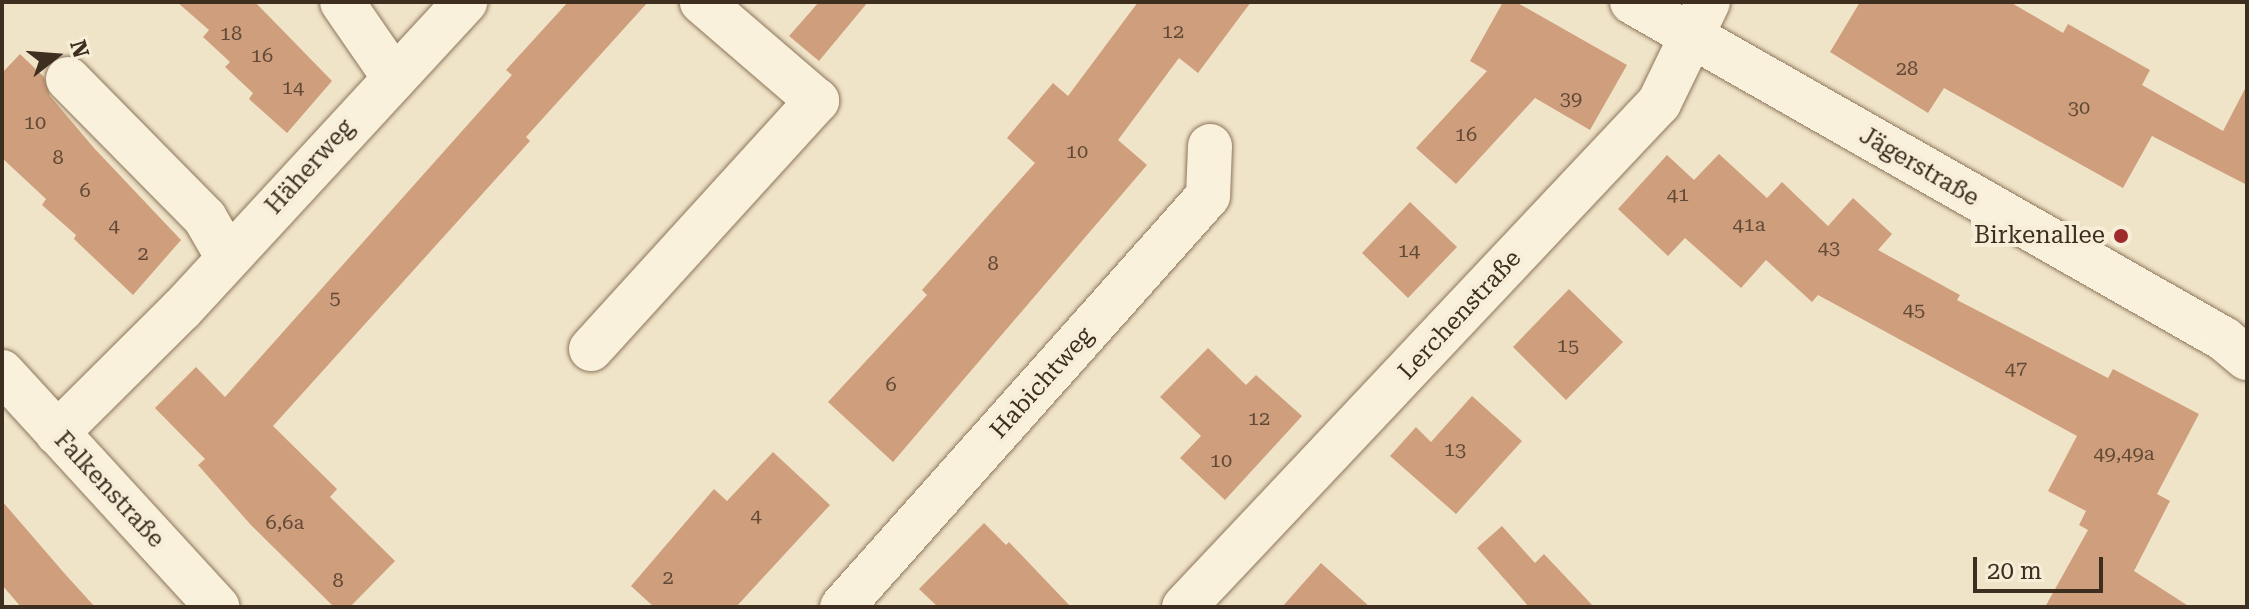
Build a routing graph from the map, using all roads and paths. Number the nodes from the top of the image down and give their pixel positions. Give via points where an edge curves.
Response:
1 (342, 2) edge
2 (465, 2) edge
3 (702, 2) edge
4 (1632, 2) edge
5 (1700, 20) edge
6 (393, 76) junction
7 (68, 79) dead end
8 (1210, 146) dead end
9 (228, 258) junction
10 (591, 349) dead end
11 (2247, 358) edge
12 (2, 372) edge
13 (57, 433) junction
14 (217, 607) edge
15 (842, 607) edge
16 (1184, 607) edge

1 - 6 street
2 - 6 street, Häherweg
3 - 10 street via 817,101
4 - 5 street, Jägerstraße
5 - 11 street, Jägerstraße via 2224,339
5 - 16 street, Lerchenstraße via 1659,103
6 - 9 street, Häherweg
7 - 9 street via 205,218
8 - 15 street, Habichtweg via 1208,196
9 - 13 street, Häherweg
12 - 13 street, Falkenstraße
13 - 14 street, Falkenstraße

